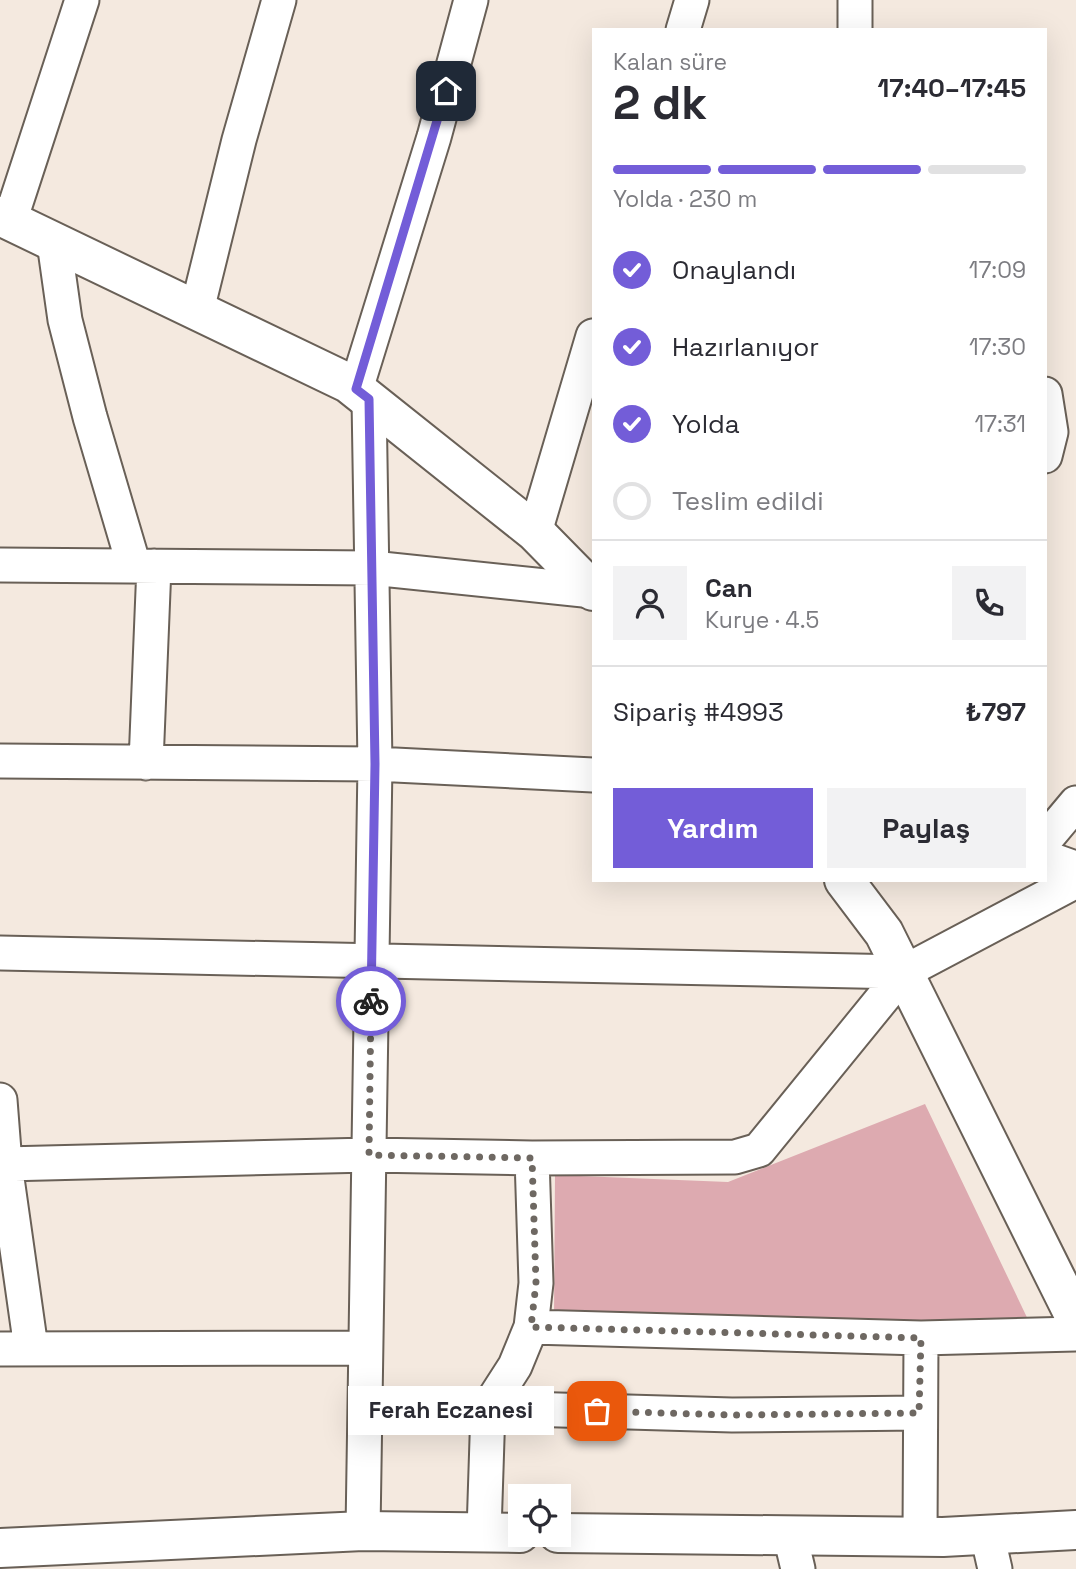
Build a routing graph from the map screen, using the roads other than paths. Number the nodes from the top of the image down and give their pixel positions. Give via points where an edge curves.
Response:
1 (82, 0) edge
2 (279, 0) edge
3 (471, 0) edge
4 (692, 0) edge
5 (855, 0) edge
6 (684, 28) edge
7 (855, 28) edge
8 (5, 218) edge
9 (54, 242) junction
10 (197, 310) junction
11 (592, 338) edge
12 (363, 394) junction
13 (1047, 409) edge
14 (1052, 445) edge
15 (535, 533) junction
16 (0, 565) edge
17 (144, 566) junction
18 (372, 568) junction
19 (592, 590) edge
20 (592, 591) edge
21 (0, 761) edge
22 (146, 763) junction
23 (375, 764) junction
24 (592, 775) edge
25 (1076, 803) edge
26 (1047, 838) edge
27 (1047, 861) edge
28 (1076, 871) edge
29 (1076, 881) edge
30 (846, 882) edge
31 (0, 953) edge
32 (372, 960) junction
33 (904, 972) junction
34 (0, 1100) edge
35 (369, 1155) junction
36 (532, 1158) junction
37 (5, 1164) junction
38 (1076, 1319) edge
39 (531, 1327) junction
40 (1076, 1334) edge
41 (921, 1338) junction
42 (15, 1348) edge
43 (365, 1348) junction
44 (488, 1408) junction
45 (919, 1413) junction
46 (1076, 1530) edge
47 (363, 1531) junction
48 (502, 1532) edge
49 (571, 1534) edge
50 (920, 1537) junction
51 (0, 1548) edge
52 (794, 1552) edge
53 (991, 1552) edge

1 - 8 street
2 - 10 street
3 - 12 street
4 - 6 street
5 - 7 street
8 - 9 street
9 - 10 street
9 - 17 street via 65,320 90,417
10 - 12 street
11 - 15 street
12 - 15 street
12 - 18 street
13 - 14 street
15 - 19 street
16 - 17 street
17 - 18 street
17 - 22 street
18 - 20 street
18 - 23 street
21 - 22 street
22 - 23 street
23 - 24 street
23 - 32 street
25 - 26 street
27 - 28 street
29 - 33 street
30 - 33 street via 884,933
31 - 32 street
32 - 33 street
32 - 35 street
33 - 36 street via 759,1150 735,1157
33 - 38 street
34 - 37 street
35 - 36 street
35 - 37 street
35 - 43 street
36 - 39 street via 536,1283
37 - 42 street
39 - 41 street
39 - 44 street via 515,1366
40 - 41 street
41 - 45 street
42 - 43 street
43 - 47 street
44 - 45 street via 732,1415
44 - 48 street
45 - 50 street
46 - 53 street
47 - 48 street
47 - 51 street
49 - 52 street
50 - 52 street
50 - 53 street

